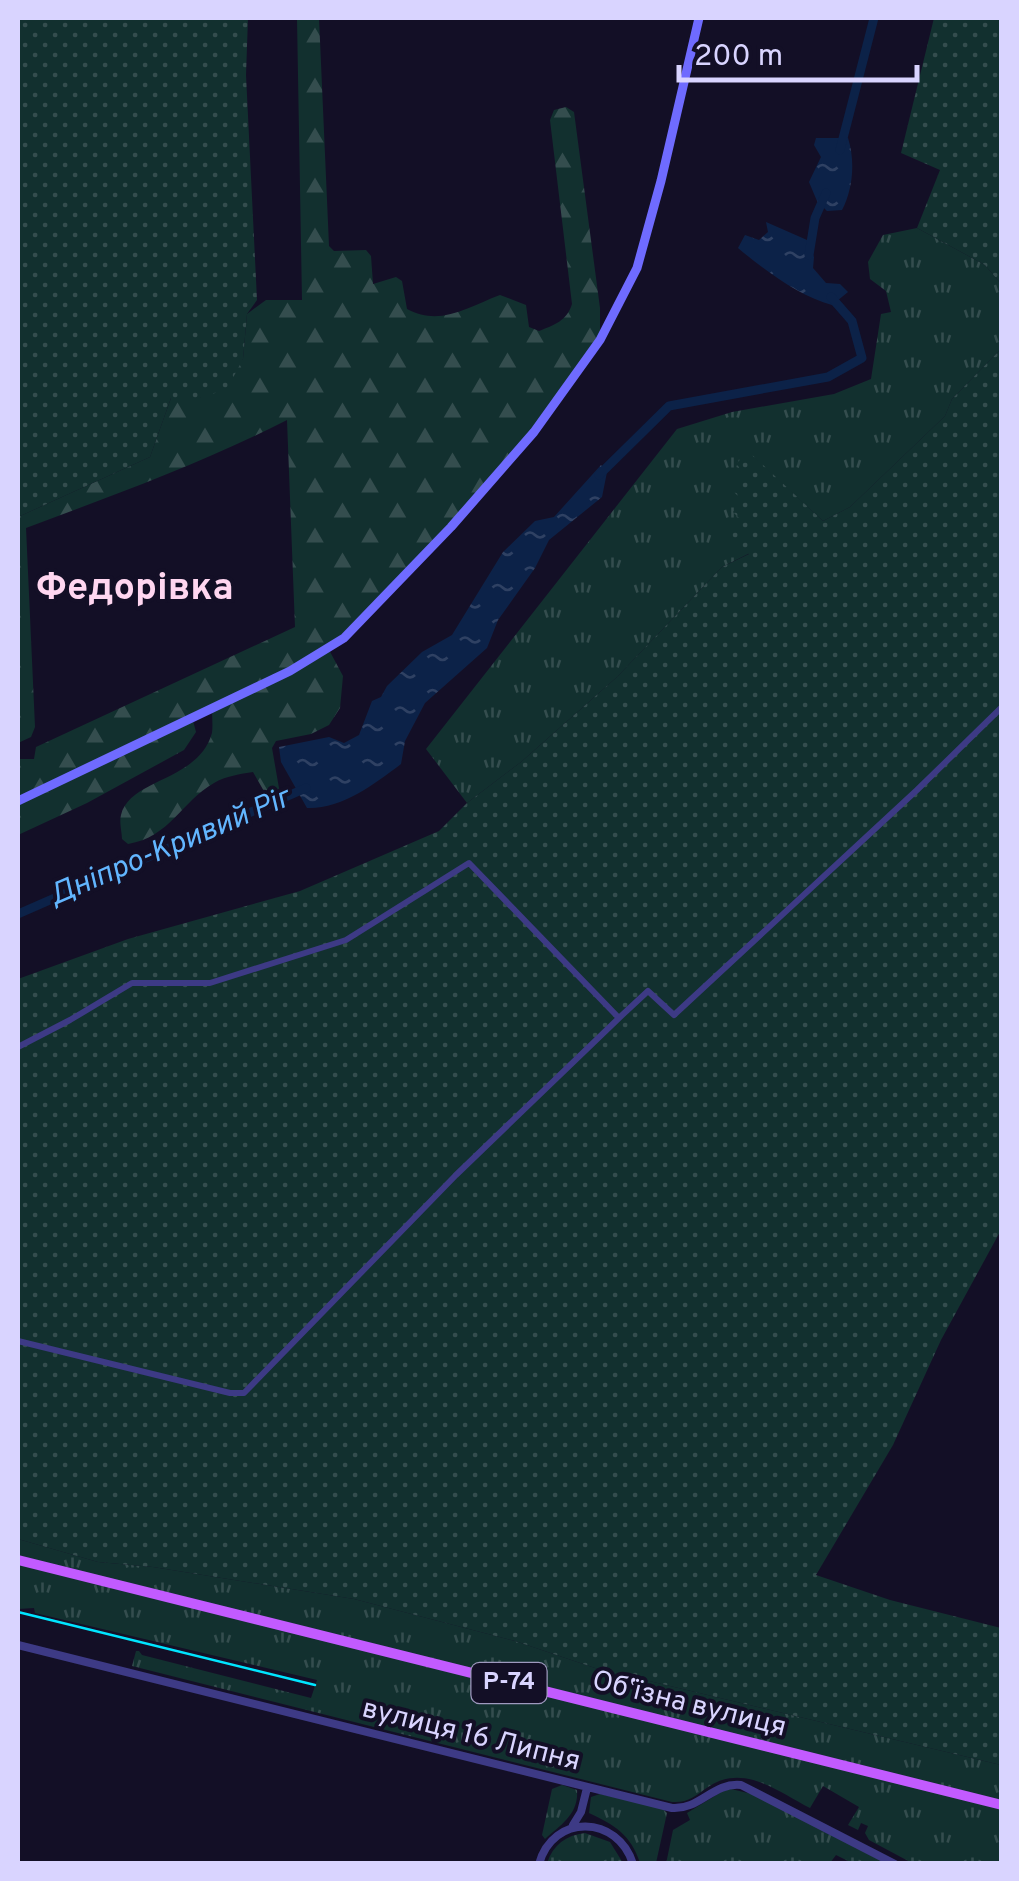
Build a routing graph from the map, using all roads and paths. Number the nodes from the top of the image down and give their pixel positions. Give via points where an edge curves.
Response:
1 (699, 18) edge
2 (1002, 707) edge
3 (18, 802) edge
4 (619, 1018) junction
5 (18, 1047) edge
6 (18, 1341) edge
7 (18, 1560) edge
8 (18, 1645) edge
9 (586, 1788) junction
10 (1002, 1805) edge
11 (583, 1806) junction
12 (593, 1826) junction
13 (571, 1827) junction
14 (539, 1864) edge
15 (632, 1864) edge
16 (894, 1864) edge

1 - 3 main road via 636,268 600,340 534,432 344,638 290,671
2 - 4 street via 674,1015 648,991
4 - 5 street via 468,862 346,940 210,983 132,982
4 - 6 street via 244,1393
7 - 10 main road, Обʼїзна вулиця / Р-74
8 - 9 street, вулиця 16 Липня
9 - 11 street
9 - 16 street, вулиця 16 Липня via 684,1808 720,1786 741,1785
11 - 12 street
11 - 13 street
12 - 13 street
12 - 15 street via 622,1841
13 - 14 street via 548,1843

